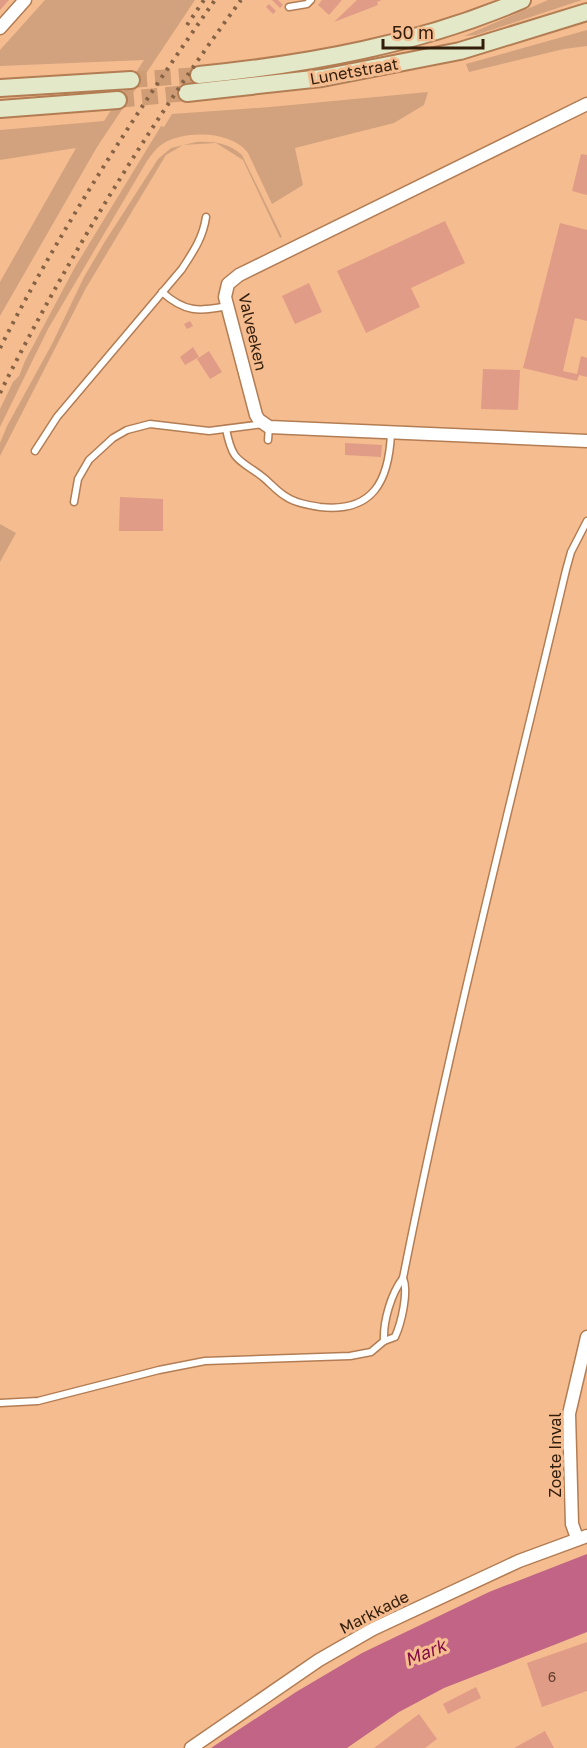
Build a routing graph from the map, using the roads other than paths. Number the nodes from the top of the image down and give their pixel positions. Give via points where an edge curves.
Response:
1 (25, 0) edge
2 (310, 0) edge
3 (522, 0) edge
4 (289, 7) dead end
5 (587, 12) edge
6 (0, 28) edge
7 (199, 75) tunnel mouth
8 (131, 80) tunnel mouth
9 (0, 88) edge
10 (187, 93) tunnel mouth
11 (118, 100) tunnel mouth
12 (587, 104) edge
13 (0, 109) edge
14 (206, 217) dead end
15 (162, 292) junction
16 (228, 306) junction
17 (266, 425) junction
18 (226, 429) junction
19 (391, 433) junction
20 (268, 440) dead end
21 (587, 441) edge
22 (35, 451) dead end
23 (74, 502) dead end
24 (587, 521) edge
25 (403, 1278) junction
26 (587, 1337) edge
27 (384, 1341) junction
28 (0, 1403) edge
29 (582, 1537) edge
30 (191, 1748) edge

1 - 6 street
2 - 4 lane
3 - 7 main road, Lunetstraat via 415,38 364,51 284,66
5 - 10 main road, Lunetstraat via 460,51 322,78
8 - 9 main road
11 - 13 main road
12 - 16 street, Valveeken via 239,275 228,284
14 - 15 lane via 196,248
15 - 16 lane via 181,306 195,310
15 - 22 lane via 57,417
16 - 17 street, Valveeken via 256,415
17 - 18 lane
17 - 19 street
17 - 20 lane
18 - 19 lane via 235,458 284,496 329,508 358,503 374,493 387,466
18 - 23 lane via 191,430 150,424 128,430 89,460 82,470
19 - 21 street
24 - 25 lane via 566,570
25 - 27 lane via 395,1288
25 - 27 lane via 406,1285 400,1326 394,1337
26 - 29 street, Zoete Inval via 570,1414 572,1524
27 - 28 lane via 371,1352 350,1356 205,1362 38,1401
29 - 30 street, Markkade via 519,1561 373,1629 319,1660

